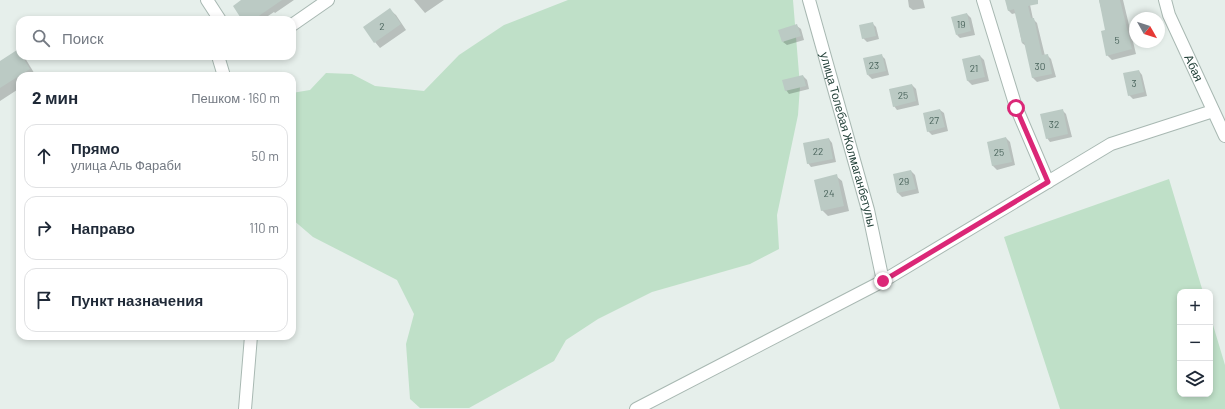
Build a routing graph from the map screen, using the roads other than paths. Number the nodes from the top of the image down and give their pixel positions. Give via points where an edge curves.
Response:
1 (328, 0) edge
2 (809, 0) edge
3 (983, 0) edge
4 (1158, 0) edge
5 (1165, 0) edge
6 (1169, 15) junction
7 (296, 21) edge
8 (219, 60) edge
9 (223, 72) edge
10 (1213, 111) junction
11 (1225, 136) edge
12 (1048, 182) junction
13 (883, 281) junction
14 (251, 340) edge
15 (245, 409) edge
16 (636, 409) edge

1 - 7 street
2 - 13 street, улица Толебая Жолмаганбетулы via 868,210
3 - 12 street via 1016,108
4 - 6 street
5 - 6 street, Абая
6 - 10 street, Абая
8 - 9 street
10 - 11 street, Абая
10 - 12 street via 1111,144
12 - 13 street
13 - 16 street
14 - 15 street

